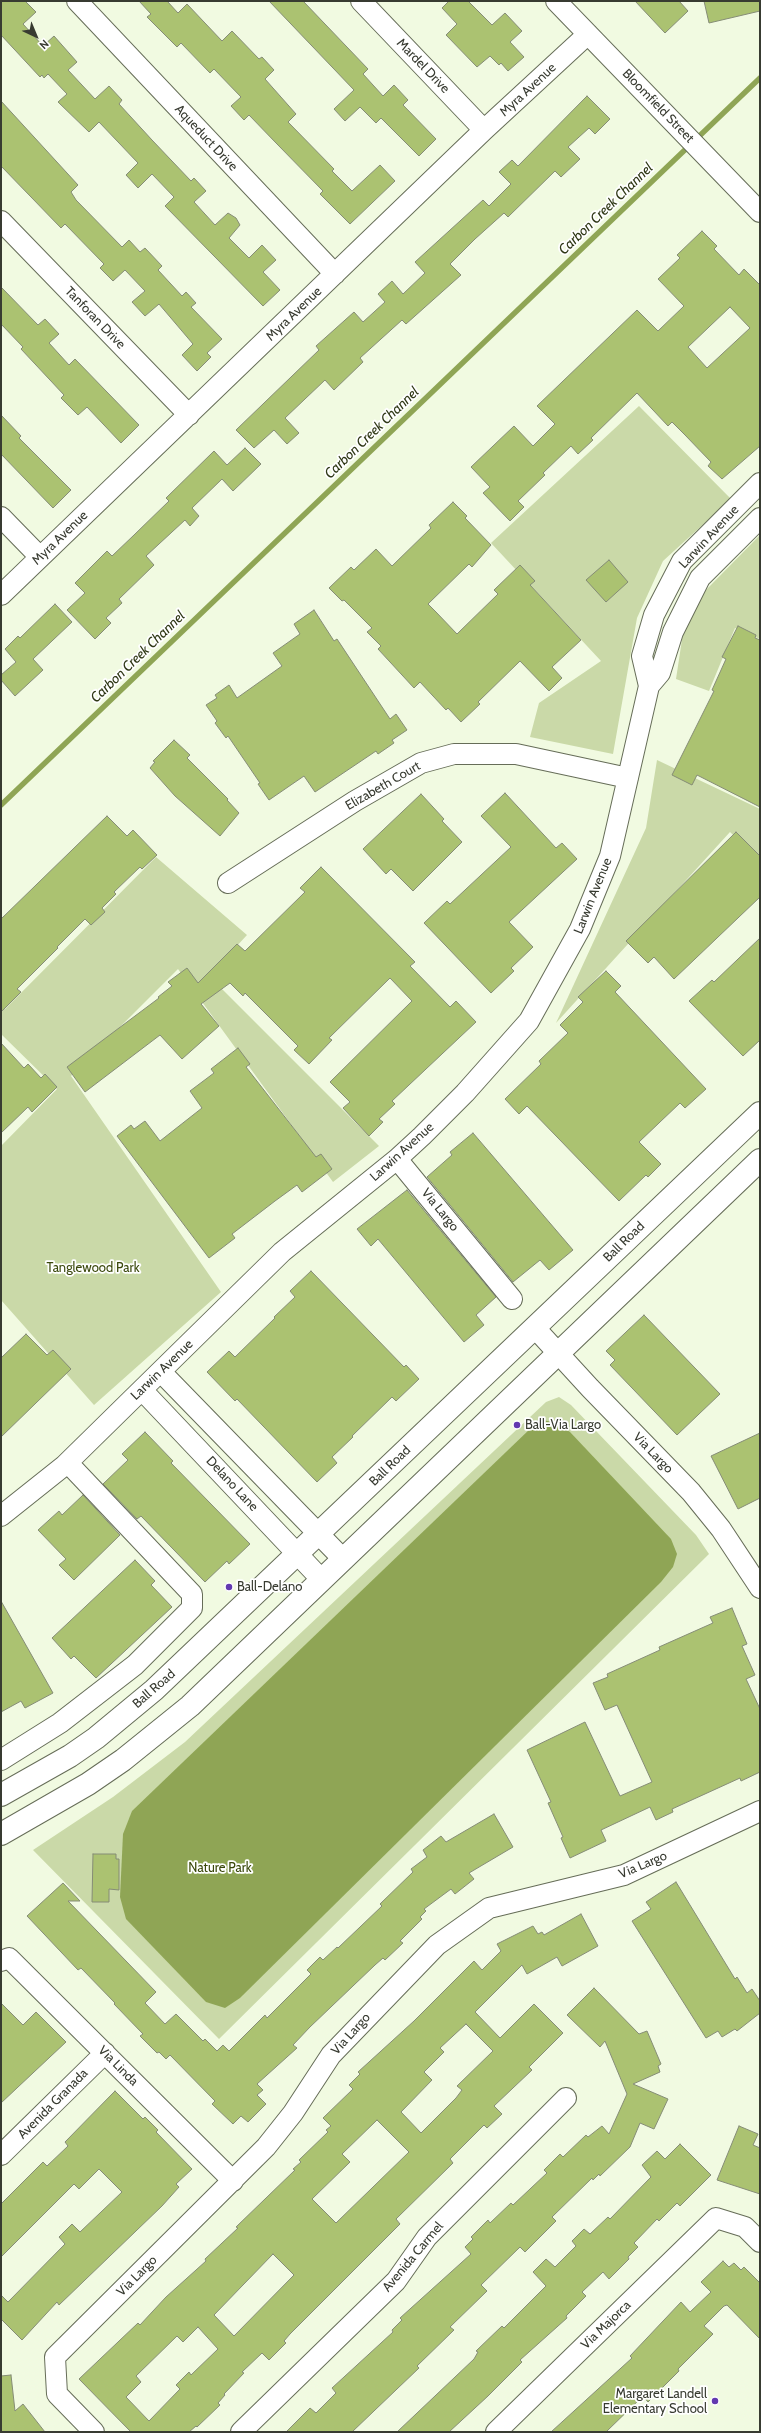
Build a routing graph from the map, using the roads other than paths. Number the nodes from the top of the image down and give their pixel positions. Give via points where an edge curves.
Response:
1 (77, 1) edge
2 (361, 1) edge
3 (556, 1) edge
4 (588, 34) junction
5 (484, 130) junction
6 (760, 212) edge
7 (1, 221) edge
8 (335, 274) junction
9 (189, 415) junction
10 (760, 483) edge
11 (1, 517) edge
12 (760, 518) edge
13 (40, 556) junction
14 (1, 595) edge
15 (649, 686) junction
16 (628, 778) junction
17 (228, 883) dead end
18 (760, 1113) edge
19 (396, 1159) junction
20 (760, 1160) edge
21 (512, 1299) dead end
22 (535, 1328) junction
23 (558, 1354) junction
24 (161, 1372) junction
25 (142, 1390) junction
26 (68, 1463) junction
27 (1, 1516) edge
28 (318, 1533) junction
29 (298, 1554) junction
30 (342, 1558) junction
31 (321, 1579) junction
32 (760, 1588) edge
33 (1, 1760) edge
34 (4, 1793) edge
35 (760, 1811) edge
36 (24, 1823) junction
37 (1, 1834) edge
38 (1, 1961) edge
39 (105, 2053) junction
40 (566, 2098) dead end
41 (1, 2155) edge
42 (233, 2181) junction
43 (760, 2242) edge
44 (94, 2432) edge
45 (241, 2432) edge
46 (496, 2432) edge

1 - 8 street, Aqueduct Drive
2 - 5 street, Mardel Drive
3 - 4 street, Bloomfield Street
4 - 5 street, Myra Avenue
4 - 6 street, Bloomfield Street
5 - 8 street, Myra Avenue
7 - 9 street, Tanforan Drive
8 - 9 street, Myra Avenue
9 - 13 street, Myra Avenue
10 - 15 street, Larwin Avenue via 682,562 654,615 642,656
11 - 13 street
12 - 15 street, Larwin Avenue via 700,578 673,632 660,673
13 - 14 street, Myra Avenue
15 - 16 street, Larwin Avenue
16 - 17 street, Elizabeth Court via 516,754 447,756 421,763 355,801
16 - 19 street, Larwin Avenue via 610,856 580,929 530,1021 465,1093
18 - 22 main road, Ball Road
19 - 21 street, Via Largo
19 - 24 street, Larwin Avenue via 282,1252
20 - 23 main road
22 - 23 street, Via Largo
22 - 28 main road, Ball Road
23 - 30 main road
23 - 32 street, Via Largo via 691,1492 721,1529
24 - 25 street, Larwin Avenue
24 - 28 street, Delano Lane
25 - 26 street, Larwin Avenue
25 - 29 street, Delano Lane
26 - 27 street, Larwin Avenue
26 - 33 street via 192,1594 192,1608 135,1665 60,1723
28 - 29 main road, Ball Road
28 - 30 street, Delano Lane
29 - 31 street, Delano Lane
29 - 34 main road, Ball Road via 154,1690 89,1742
30 - 31 main road
31 - 36 main road via 155,1736 88,1784
34 - 36 main road
35 - 42 street, Via Largo via 624,1875 489,1908 436,1945 331,2056 293,2113 266,2147
36 - 37 main road
38 - 39 street, Via Linda via 9,1958
39 - 41 street, Avenida Granada
39 - 42 street, Via Linda
40 - 45 street, Avenida Carmel via 427,2237 396,2281
42 - 44 street, Via Largo via 55,2358 56,2394
43 - 46 street, Via Majorca via 745,2227 716,2218

